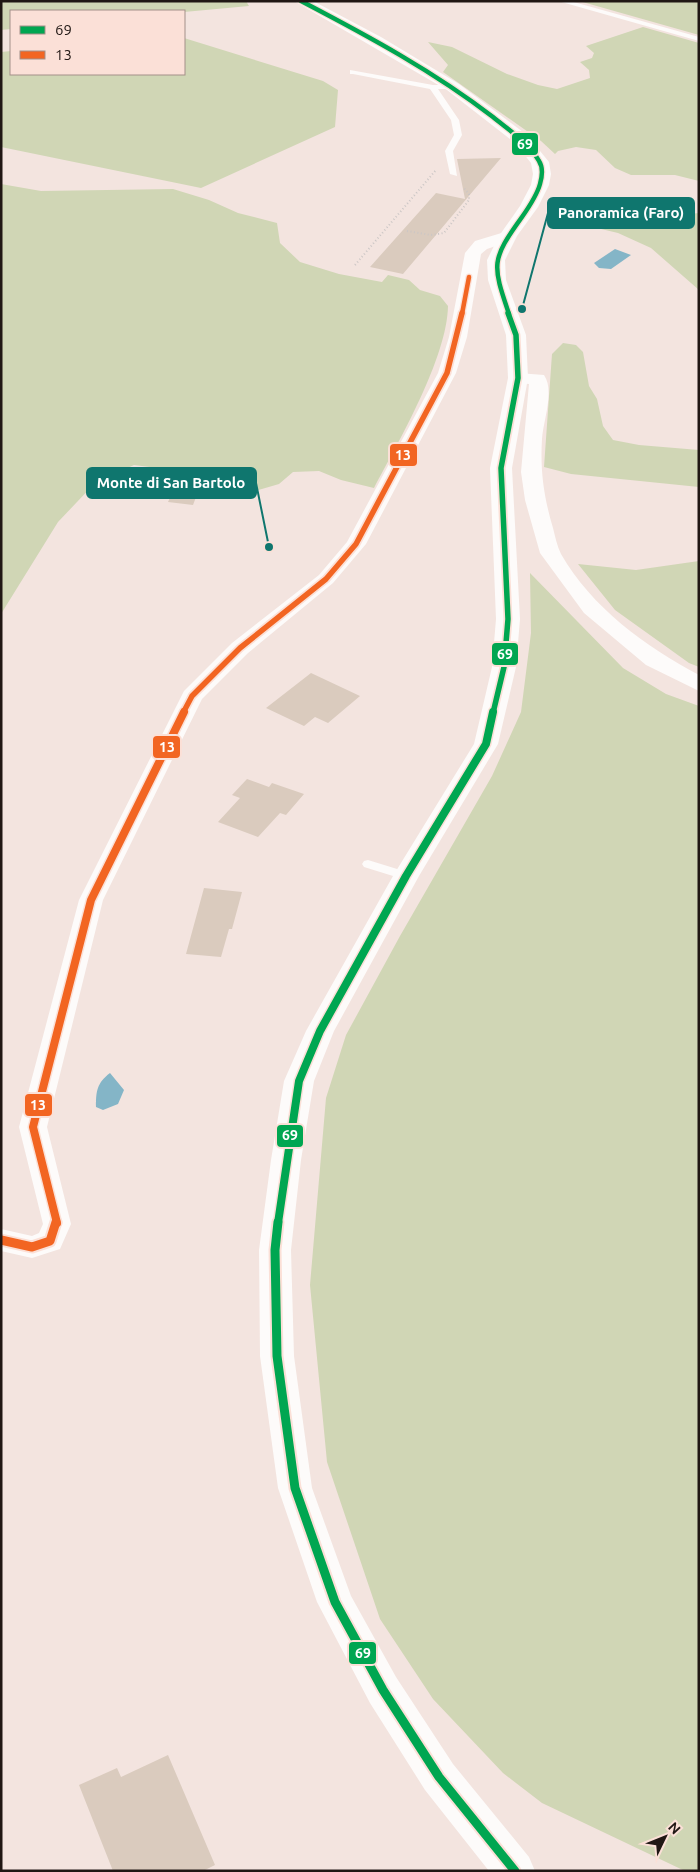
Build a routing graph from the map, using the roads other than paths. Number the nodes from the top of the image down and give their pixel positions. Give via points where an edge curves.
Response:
1 (301, 1) edge
2 (562, 1) edge
3 (699, 39) edge
4 (353, 72) dead end
5 (433, 87) junction
6 (453, 88) junction
7 (454, 174) road end
8 (508, 236) junction
9 (518, 378) junction
10 (699, 684) edge
11 (368, 864) dead end
12 (406, 876) junction
13 (1, 1240) edge
14 (515, 1871) edge

1 - 6 street via 375,40
2 - 3 lane
4 - 5 lane
5 - 6 lane
5 - 7 lane via 455,120 458,135 449,151
6 - 8 street via 521,139 540,162 540,185
8 - 9 street via 496,260 497,280 516,335
8 - 13 street via 481,245 473,253 458,336 447,373 356,544 326,579 240,648 192,696 91,900 33,1127 57,1224 50,1241 32,1247
9 - 10 street via 538,379 531,472 535,500 550,553 591,609 654,660
9 - 12 street via 501,468 508,619 504,667 486,744
11 - 12 lane
12 - 14 street via 320,1030 299,1081 275,1250 277,1356 295,1488 335,1602 383,1690 439,1776

